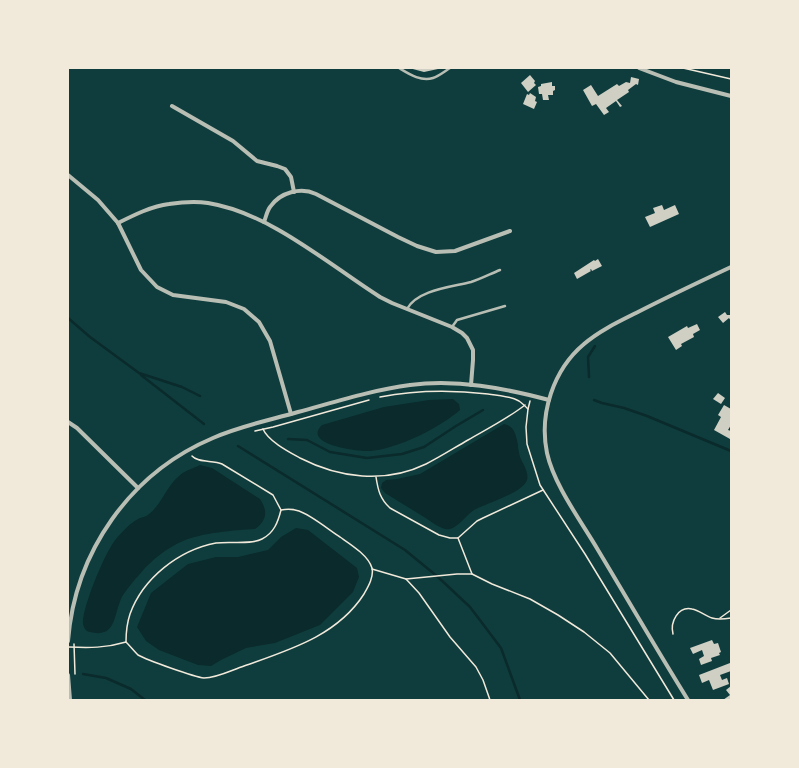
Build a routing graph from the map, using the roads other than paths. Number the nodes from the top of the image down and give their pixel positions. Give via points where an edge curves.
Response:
1 (399, 68) edge
2 (450, 68) edge
3 (639, 68) edge
4 (731, 96) edge
5 (172, 106) dead end
6 (68, 175) edge
7 (294, 192) junction
8 (264, 222) junction
9 (118, 223) junction
10 (510, 231) dead end
11 (731, 267) edge
12 (500, 270) dead end
13 (505, 306) dead end
14 (407, 309) junction
15 (452, 327) junction
16 (471, 385) junction
17 (549, 400) junction
18 (291, 414) junction
19 (68, 422) edge
20 (138, 488) junction
21 (68, 641) edge
22 (68, 675) edge
23 (70, 700) edge
24 (688, 700) edge

1 - 2 lane via 421,78 432,78
3 - 4 street via 676,82
5 - 7 street via 233,141 257,161 285,170 291,177
6 - 9 street via 98,200
7 - 8 street via 283,195 270,206
7 - 10 street via 312,192 398,237 436,252 455,251
8 - 9 street via 229,208 198,202 160,206
8 - 14 street via 282,231 380,297
9 - 18 street via 141,270 157,287 173,295 226,302 244,309 259,322 270,341
11 - 17 street via 657,302 591,338 569,359
12 - 14 lane via 473,281 421,295
13 - 15 lane via 457,320
14 - 15 street
15 - 16 street via 462,333 472,347
16 - 17 street
16 - 18 street via 434,383 394,387
17 - 24 street via 545,441 557,480
18 - 20 street via 230,431 200,443 173,460
19 - 20 street
20 - 21 street via 112,518 90,556 74,599
22 - 23 street

